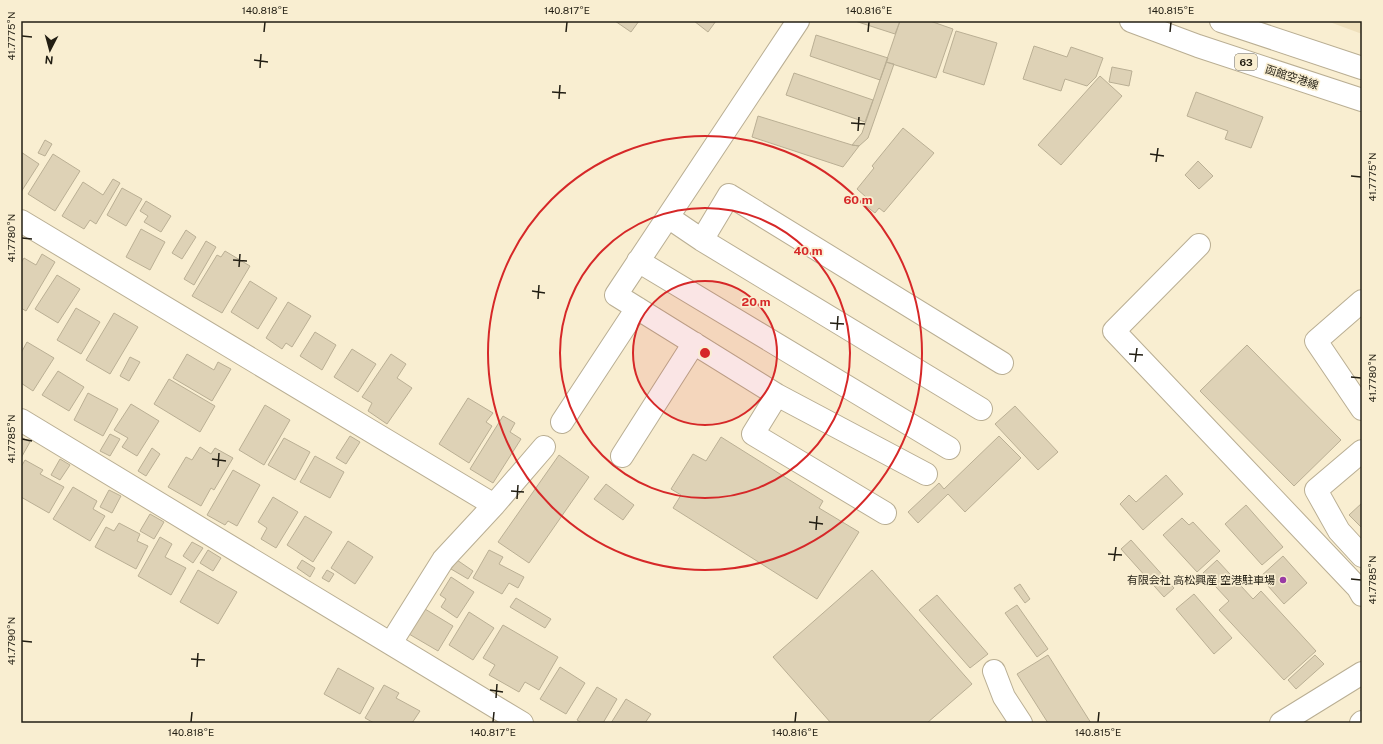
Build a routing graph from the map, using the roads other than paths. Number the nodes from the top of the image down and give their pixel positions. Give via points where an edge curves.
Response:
1 (798, 21) edge
2 (1131, 21) edge
3 (1221, 21) edge
4 (1362, 68) edge
5 (1362, 100) edge
6 (668, 217) junction
7 (21, 221) edge
8 (702, 240) junction
9 (1199, 246) dead end
10 (638, 261) junction
11 (1362, 301) edge
12 (637, 308) junction
13 (694, 343) junction
14 (1002, 363) dead end
15 (777, 394) junction
16 (982, 409) dead end
17 (1362, 409) edge
18 (21, 420) edge
19 (562, 422) dead end
20 (544, 447) dead end
21 (949, 448) dead end
22 (1362, 451) edge
23 (622, 456) dead end
24 (926, 474) dead end
25 (494, 505) junction
26 (885, 513) dead end
27 (1362, 556) edge
28 (1362, 595) edge
29 (391, 643) junction
30 (994, 671) dead end
31 (1362, 673) edge
32 (522, 723) edge
33 (1020, 723) edge
34 (1281, 723) edge

1 - 6 street
2 - 5 street, 函館空港線 / 63
3 - 4 street
6 - 8 street
6 - 10 street
7 - 25 street
8 - 14 street via 729,195
8 - 16 street
9 - 28 street via 1114,331
10 - 12 street via 616,295
10 - 21 street
11 - 17 street via 1316,341
12 - 13 street
12 - 19 street
13 - 15 street
13 - 23 street
15 - 24 street
15 - 26 street via 754,434
18 - 29 street
20 - 25 street
22 - 27 street via 1316,490 1339,531
25 - 29 street via 443,560
29 - 32 street
30 - 33 street via 1004,697
31 - 34 street

